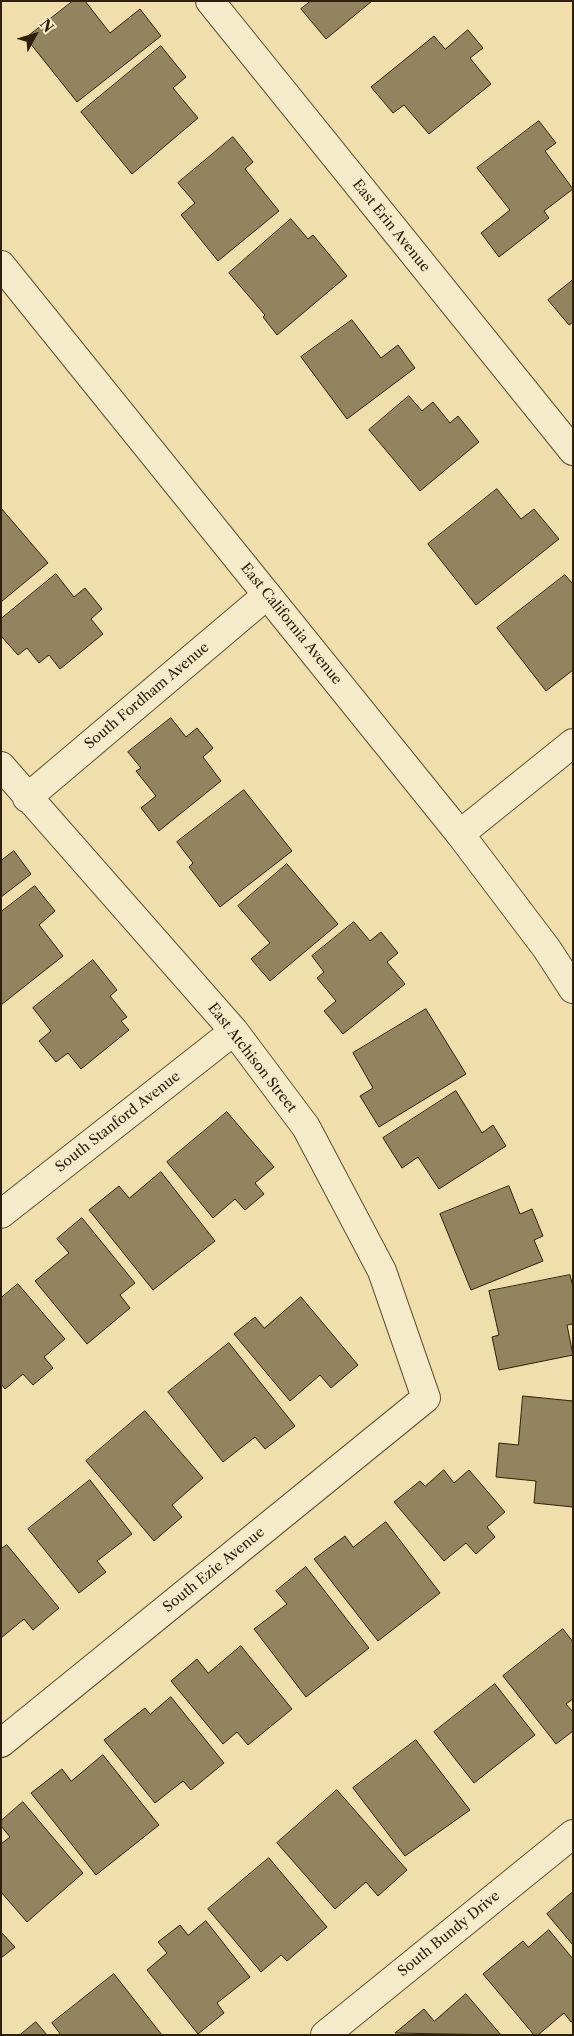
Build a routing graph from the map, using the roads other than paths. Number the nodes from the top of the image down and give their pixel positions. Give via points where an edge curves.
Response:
1 (210, 1) edge
2 (1, 265) edge
3 (573, 451) edge
4 (267, 595) junction
5 (573, 744) edge
6 (1, 766) edge
7 (27, 798) junction
8 (460, 834) junction
9 (573, 989) edge
10 (234, 1031) junction
11 (1, 1214) edge
12 (426, 1398) joint
13 (1, 1743) edge
14 (573, 1834) edge
15 (325, 2035) edge

1 - 3 street, East Erin Avenue
2 - 4 street, East California Avenue
4 - 7 street, South Fordham Avenue
4 - 8 street, East California Avenue
5 - 8 street
6 - 7 street, East Atchison Street
7 - 10 street, East Atchison Street
8 - 9 street, East California Avenue via 547,949
10 - 11 street, South Stanford Avenue
10 - 12 street, East Atchison Street via 306,1127 382,1271
12 - 13 street, South Ezie Avenue
14 - 15 street, South Bundy Drive

